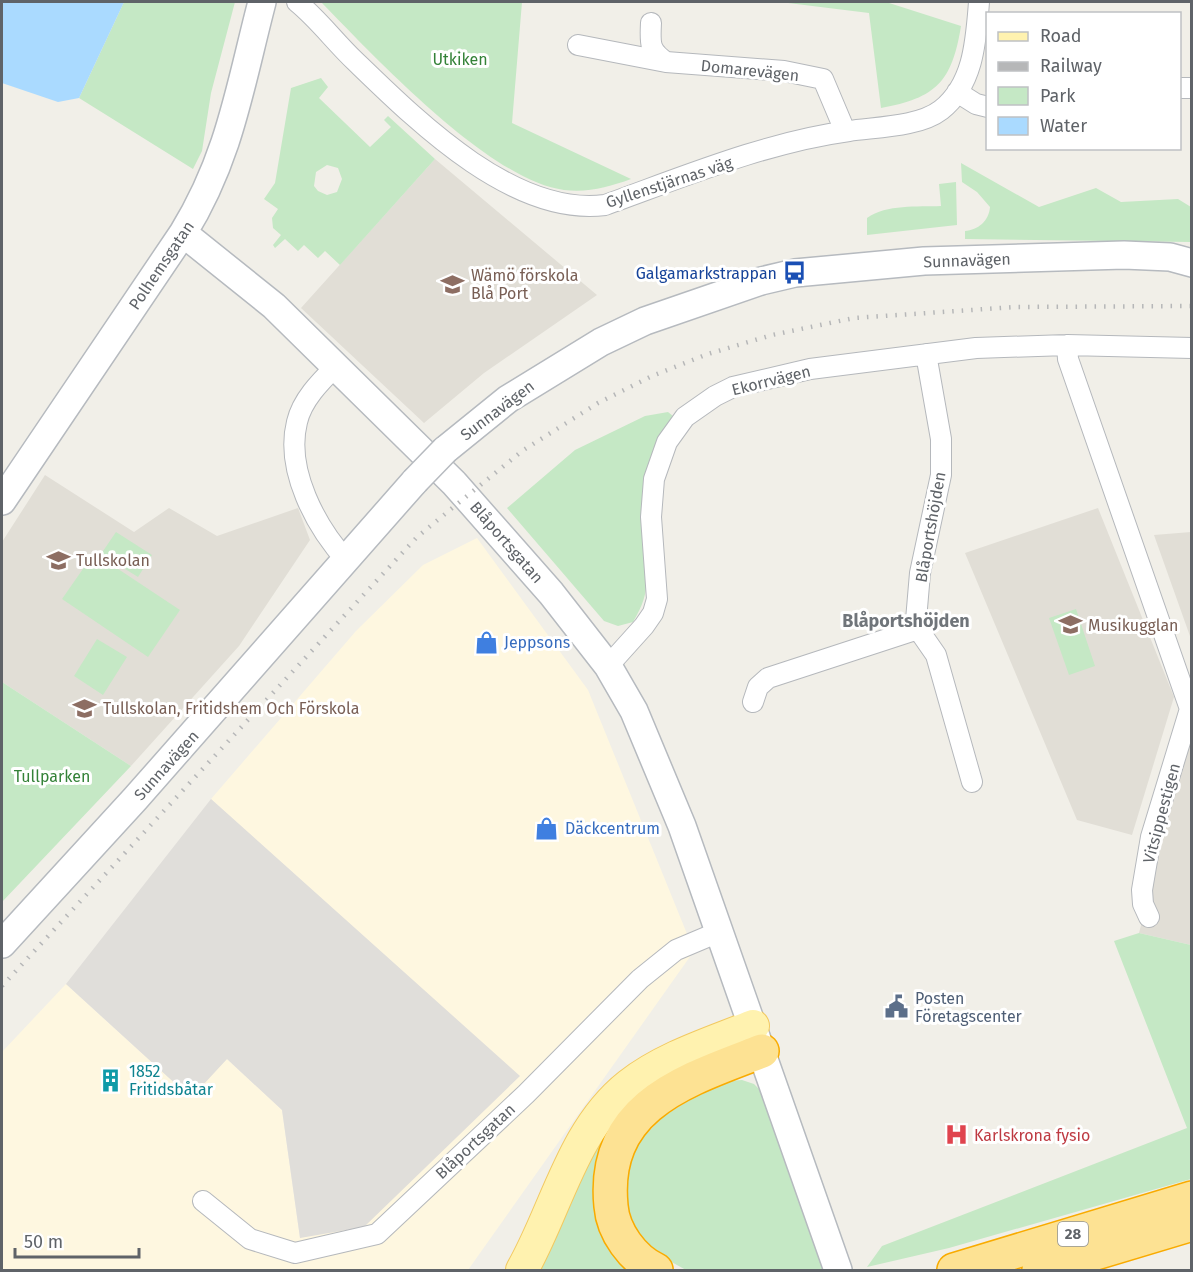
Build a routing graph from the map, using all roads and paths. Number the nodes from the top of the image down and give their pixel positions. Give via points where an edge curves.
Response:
1 (261, 2) edge
2 (297, 2) edge
3 (979, 2) edge
4 (651, 23) dead end
5 (578, 45) dead end
6 (666, 62) junction
7 (957, 92) junction
8 (986, 107) edge
9 (845, 131) junction
10 (183, 233) junction
11 (1191, 262) edge
12 (1067, 345) junction
13 (1191, 348) edge
14 (926, 354) junction
15 (336, 366) junction
16 (2, 501) edge
17 (347, 561) junction
18 (918, 629) junction
19 (608, 666) junction
20 (753, 702) dead end
21 (972, 782) dead end
22 (1149, 917) dead end
23 (721, 931) junction
24 (2, 944) edge
25 (758, 1039) junction
26 (1191, 1198) edge
27 (203, 1201) dead end
28 (1191, 1224) edge
29 (522, 1270) edge
30 (656, 1270) edge
31 (838, 1270) edge
32 (954, 1270) edge
33 (1039, 1270) edge

1 - 10 street, Polhemsgatan via 231,129 206,195
2 - 9 street, Gyllenstjärnas väg via 418,119 503,181 556,204 583,208 605,205 784,145
3 - 7 street via 969,69
4 - 6 street via 654,53
5 - 6 street
6 - 9 street, Domarevägen via 784,71 823,79
7 - 8 street
7 - 9 street, Gyllenstjärnas väg via 940,111 906,124
10 - 15 street, Blåportsgatan via 245,281
10 - 16 street, Polhemsgatan
11 - 17 street, Sunnavägen, bridge via 1124,255 924,261 795,273 645,321 560,365 508,399 445,450
12 - 13 street, Ekorrvägen
12 - 14 street, Ekorrvägen
12 - 22 street, Vitsippestigen via 1079,392 1190,709 1151,837 1142,890
14 - 18 street, Blåportshöjden via 941,438 941,475 920,573
14 - 19 street, Ekorrvägen via 810,369 763,380 724,392 685,417 667,442 654,479 651,517 657,599 653,613 629,646
15 - 17 street via 305,402 294,444 296,470 311,506 332,545
15 - 19 street, Blåportsgatan via 494,527
17 - 24 street, Sunnavägen
18 - 20 street via 768,678 758,687
18 - 21 street via 936,655
19 - 23 street, Blåportsgatan via 656,761
23 - 25 street, Blåportsgatan
23 - 27 street, Blåportsgatan via 676,950 640,979 526,1094 377,1234 295,1253 250,1239
25 - 29 main road via 674,1058 627,1086 591,1129
25 - 30 highway via 656,1098 621,1141 612,1164 611,1213 622,1239 644,1264
25 - 31 street, Blåportsgatan
26 - 32 highway, 28
28 - 33 highway, 28

